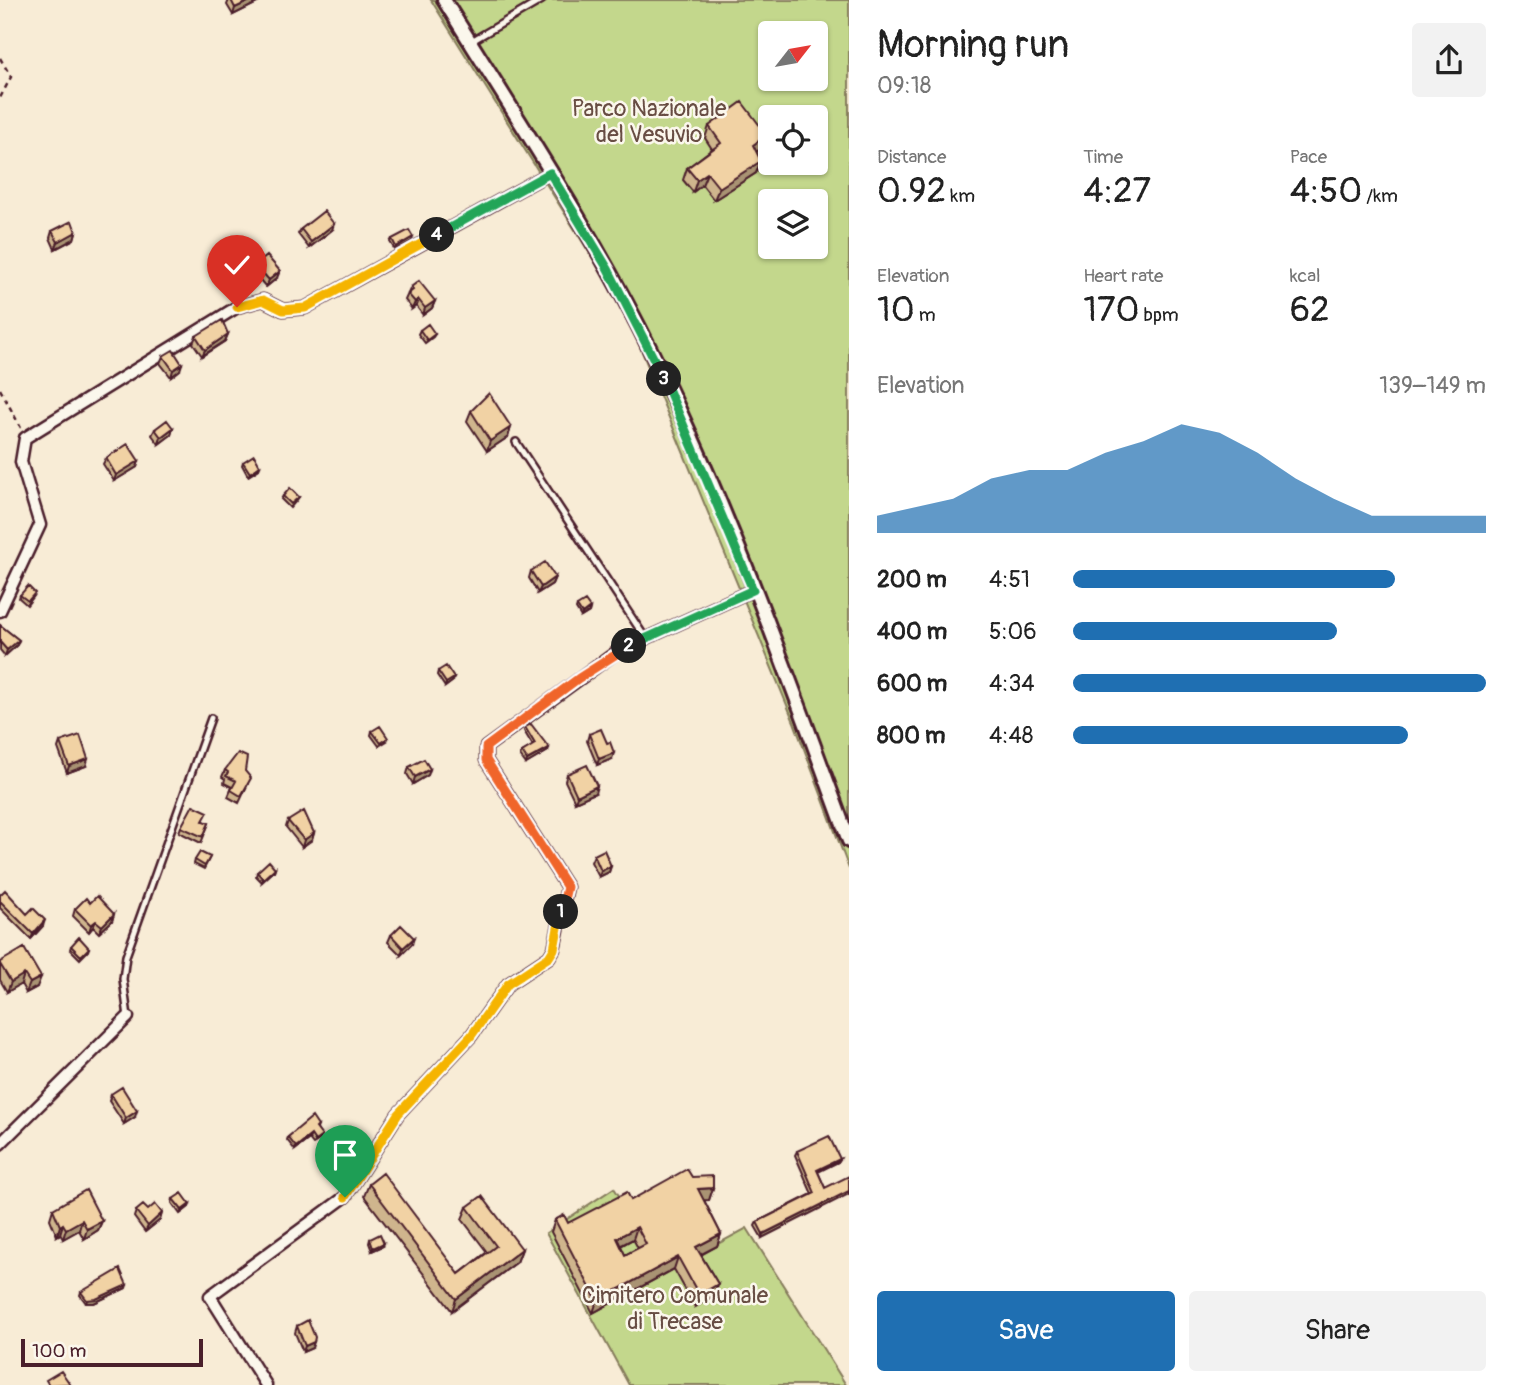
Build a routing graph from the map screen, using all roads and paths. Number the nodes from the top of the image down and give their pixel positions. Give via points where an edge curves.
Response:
1 (444, 0) edge
2 (542, 0) edge
3 (470, 42) junction
4 (0, 58) edge
5 (0, 98) edge
6 (550, 173) junction
7 (0, 389) edge
8 (25, 438) junction
9 (516, 443) dead end
10 (753, 590) junction
11 (0, 611) edge
12 (646, 639) junction
13 (211, 718) dead end
14 (849, 841) edge
15 (128, 1017) joint
16 (0, 1144) edge
17 (266, 1385) edge

1 - 3 street
2 - 3 lane
3 - 6 street
4 - 5 path via 11,77
6 - 8 street via 305,308 283,310 263,300 237,307
6 - 10 street via 651,352
7 - 8 path
8 - 11 street via 21,462 40,524
9 - 12 lane
10 - 12 street
10 - 14 street
12 - 17 street via 598,665 486,747 486,760 567,887 554,949 508,984 471,1036 398,1114 345,1197 210,1296
13 - 15 lane via 126,956 123,979
15 - 16 street

